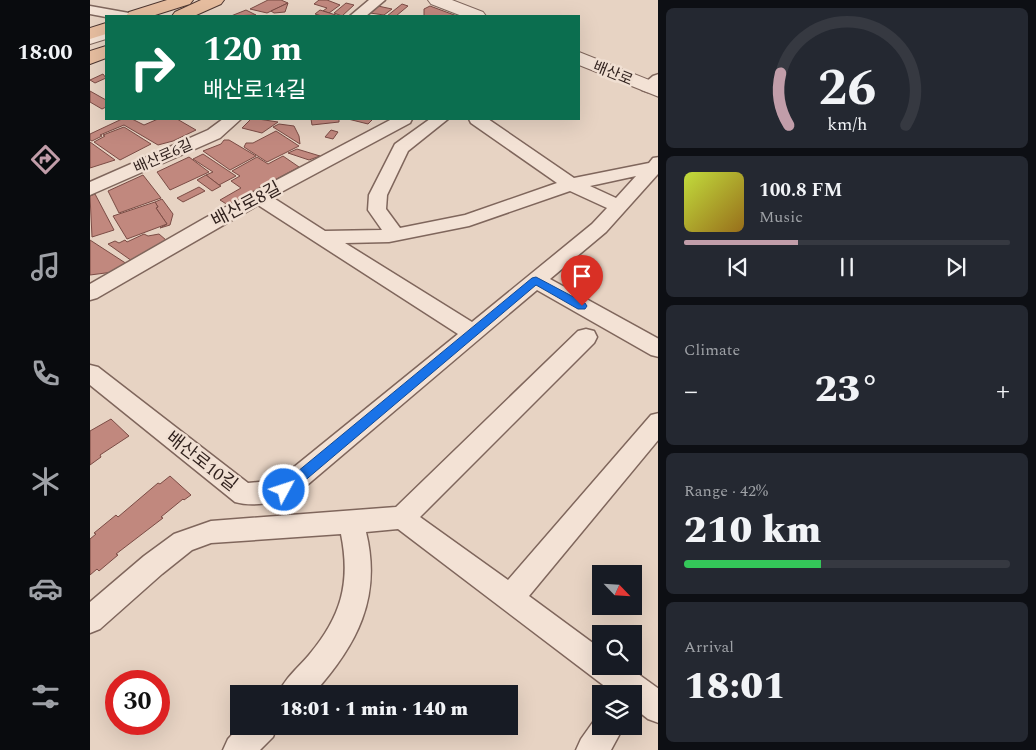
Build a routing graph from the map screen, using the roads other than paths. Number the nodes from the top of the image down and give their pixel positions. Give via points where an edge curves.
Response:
1 (184, 0) edge
2 (378, 0) edge
3 (438, 0) edge
4 (209, 3) edge
5 (90, 10) edge
6 (118, 15) edge
7 (138, 15) edge
8 (147, 15) edge
9 (179, 15) edge
10 (183, 15) edge
11 (358, 15) edge
12 (475, 15) edge
13 (105, 28) edge
14 (105, 32) edge
15 (90, 34) edge
16 (90, 39) edge
17 (105, 45) edge
18 (105, 51) edge
19 (90, 52) edge
20 (90, 58) edge
21 (580, 58) edge
22 (655, 86) edge
23 (232, 120) edge
24 (402, 120) edge
25 (439, 120) edge
26 (477, 120) edge
27 (656, 164) edge
28 (571, 184) junction
29 (90, 189) edge
30 (258, 197) junction
31 (618, 206) junction
32 (396, 234) junction
33 (321, 237) junction
34 (536, 280) junction
35 (90, 293) edge
36 (473, 333) junction
37 (586, 337) dead end
38 (658, 349) edge
39 (90, 373) edge
40 (658, 422) edge
41 (402, 518) junction
42 (351, 522) junction
43 (510, 598) junction
44 (90, 620) edge
45 (592, 659) edge
46 (613, 675) edge
47 (301, 685) edge
48 (625, 685) edge
49 (642, 698) edge
50 (658, 708) edge
51 (253, 735) edge
52 (603, 735) edge
53 (239, 750) edge
54 (592, 750) edge

1 - 7 main road
1 - 8 street
2 - 11 street
3 - 12 street
4 - 9 street
4 - 10 main road
5 - 6 street
13 - 15 main road
14 - 16 street
17 - 19 street
18 - 20 main road
21 - 22 street, 배산로
23 - 29 street, 배산로6길 via 214,134
24 - 30 street, 배산로8길
25 - 32 street via 401,148 378,195 377,210
26 - 28 street
27 - 28 street
27 - 31 street, 배산로10길
28 - 31 street
28 - 32 street via 469,220
30 - 33 street
30 - 35 street, 배산로8길
31 - 34 street, 배산로10길 via 598,228
32 - 33 street
33 - 36 street
34 - 36 street, 배산로10길
34 - 38 street
36 - 39 street, 배산로10길 via 284,490 244,494
37 - 41 street
40 - 43 street
41 - 42 street
41 - 43 street
42 - 44 street via 211,532 183,542
42 - 47 street via 359,566 356,599 343,635
43 - 45 street
46 - 48 street
49 - 50 street
51 - 53 street
52 - 54 street

